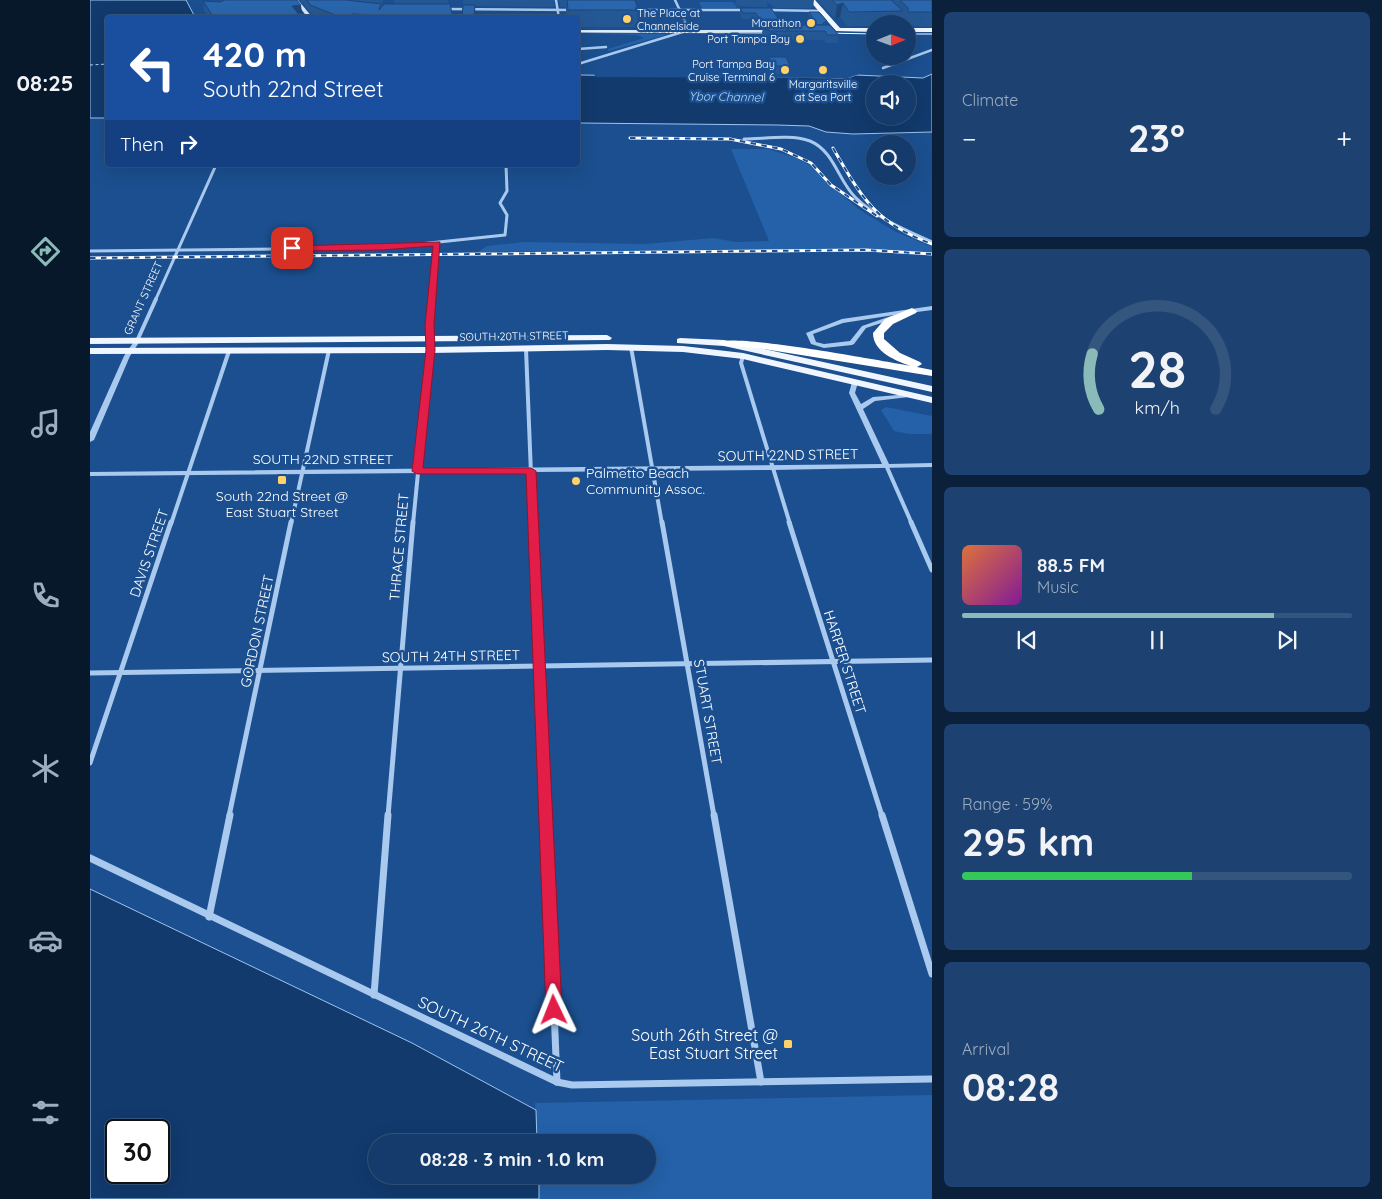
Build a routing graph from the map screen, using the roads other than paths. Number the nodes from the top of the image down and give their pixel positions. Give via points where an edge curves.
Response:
1 (297, 0) edge
2 (556, 0) edge
3 (675, 0) edge
4 (812, 0) edge
5 (819, 0) edge
6 (441, 9) edge
7 (558, 10) junction
8 (580, 10) edge
9 (628, 10) edge
10 (679, 10) junction
11 (750, 10) edge
12 (760, 10) edge
13 (824, 12) junction
14 (307, 15) edge
15 (559, 15) edge
16 (580, 30) edge
17 (580, 30) edge
18 (658, 30) junction
19 (688, 30) junction
20 (784, 30) edge
21 (830, 30) edge
22 (838, 30) junction
23 (866, 30) edge
24 (916, 30) edge
25 (932, 30) edge
26 (671, 36) junction
27 (606, 47) dead end
28 (580, 49) edge
29 (932, 50) edge
30 (580, 63) edge
31 (883, 68) dead end
32 (744, 139) dead end
33 (215, 167) edge
34 (506, 167) edge
35 (932, 242) edge
36 (437, 244) junction
37 (177, 250) junction
38 (90, 251) edge
39 (932, 308) edge
40 (912, 312) junction
41 (551, 338) junction
42 (431, 339) junction
43 (90, 341) edge
44 (137, 341) junction
45 (724, 343) junction
46 (607, 346) junction
47 (631, 347) junction
48 (526, 349) junction
49 (329, 350) junction
50 (430, 350) junction
51 (90, 351) edge
52 (130, 351) junction
53 (229, 351) junction
54 (743, 356) junction
55 (932, 371) edge
56 (855, 382) junction
57 (932, 389) edge
58 (932, 394) edge
59 (909, 395) junction
60 (932, 400) edge
61 (859, 409) junction
62 (90, 440) edge
63 (886, 465) junction
64 (932, 465) edge
65 (772, 468) junction
66 (652, 469) junction
67 (417, 471) junction
68 (531, 471) junction
69 (303, 472) junction
70 (188, 473) junction
71 (90, 474) edge
72 (932, 570) edge
73 (932, 660) edge
74 (833, 661) junction
75 (687, 664) junction
76 (540, 666) junction
77 (400, 668) junction
78 (259, 670) junction
79 (120, 672) junction
80 (90, 673) edge
81 (90, 763) edge
82 (90, 858) edge
83 (209, 917) junction
84 (932, 974) edge
85 (374, 994) junction
86 (932, 1079) edge
87 (557, 1082) junction
88 (761, 1082) junction

1 - 14 main road
2 - 7 street
3 - 10 street
4 - 13 main road
5 - 13 main road
6 - 7 street
7 - 8 street
7 - 15 street
9 - 10 street
10 - 11 street
10 - 19 street
12 - 13 street
13 - 22 main road
16 - 19 main road
17 - 18 main road
18 - 19 main road
18 - 26 main road
19 - 20 main road
19 - 26 street
21 - 22 main road
22 - 23 main road
24 - 25 main road
26 - 30 street
27 - 28 street
29 - 31 street
32 - 35 street via 802,140 815,144 826,152 854,197 890,223
33 - 37 street, GRANT STREET
34 - 36 street via 506,191 500,203 507,215 505,235
36 - 37 street via 382,248
36 - 42 street, THRACE STREET
37 - 38 street
37 - 44 street, GRANT STREET
39 - 40 street
40 - 40 street via 842,321 809,333 814,343 843,345 852,342 864,327
40 - 55 highway via 882,327 880,342 900,357
41 - 42 main road, SOUTH 20TH STREET
41 - 45 main road, SOUTH 20TH STREET
41 - 46 main road via 568,343
42 - 44 main road, SOUTH 20TH STREET
42 - 50 street, THRACE STREET
43 - 44 main road, SOUTH 20TH STREET
44 - 52 street, GRANT STREET
45 - 55 highway via 758,345
45 - 57 main road, SOUTH 20TH STREET
46 - 47 main road, SOUTH 20TH STREET
46 - 48 main road, SOUTH 20TH STREET
47 - 54 main road, SOUTH 20TH STREET
47 - 66 street, STUART STREET
48 - 50 main road, SOUTH 20TH STREET
48 - 68 street
49 - 50 main road, SOUTH 20TH STREET
49 - 53 main road, SOUTH 20TH STREET
49 - 69 street, GORDON STREET
50 - 67 street, THRACE STREET
51 - 52 main road, SOUTH 20TH STREET
52 - 53 main road, SOUTH 20TH STREET
52 - 62 street, GRANT STREET
53 - 70 street, DAVIS STREET
54 - 56 main road, SOUTH 20TH STREET
54 - 65 street, HARPER STREET via 741,363
56 - 58 main road via 876,382
56 - 59 main road, SOUTH 20TH STREET
56 - 61 street via 852,393
59 - 60 main road, SOUTH 20TH STREET
59 - 61 street via 873,399
61 - 63 street
63 - 64 street, SOUTH 22ND STREET
63 - 65 street, SOUTH 22ND STREET
63 - 72 street
65 - 66 street, SOUTH 22ND STREET
65 - 74 street, HARPER STREET
66 - 68 street, SOUTH 22ND STREET
66 - 75 street, STUART STREET
67 - 68 street, SOUTH 22ND STREET
67 - 69 street, SOUTH 22ND STREET
67 - 77 street, THRACE STREET
68 - 76 street
69 - 70 street, SOUTH 22ND STREET
69 - 78 street, GORDON STREET
70 - 71 street, SOUTH 22ND STREET
70 - 79 street, DAVIS STREET
73 - 74 street, SOUTH 24TH STREET
74 - 75 street, SOUTH 24TH STREET
74 - 84 street, HARPER STREET
75 - 76 street, SOUTH 24TH STREET
75 - 88 street, STUART STREET
76 - 77 street, SOUTH 24TH STREET
76 - 87 street
77 - 78 street, SOUTH 24TH STREET
77 - 85 street, THRACE STREET
78 - 79 street, SOUTH 24TH STREET
78 - 83 street, GORDON STREET
79 - 80 street, SOUTH 24TH STREET
79 - 81 street, DAVIS STREET
82 - 83 street, SOUTH 26TH STREET
83 - 85 street, SOUTH 26TH STREET
85 - 87 street, SOUTH 26TH STREET
86 - 88 street, SOUTH 26TH STREET
87 - 88 street, SOUTH 26TH STREET via 572,1085

